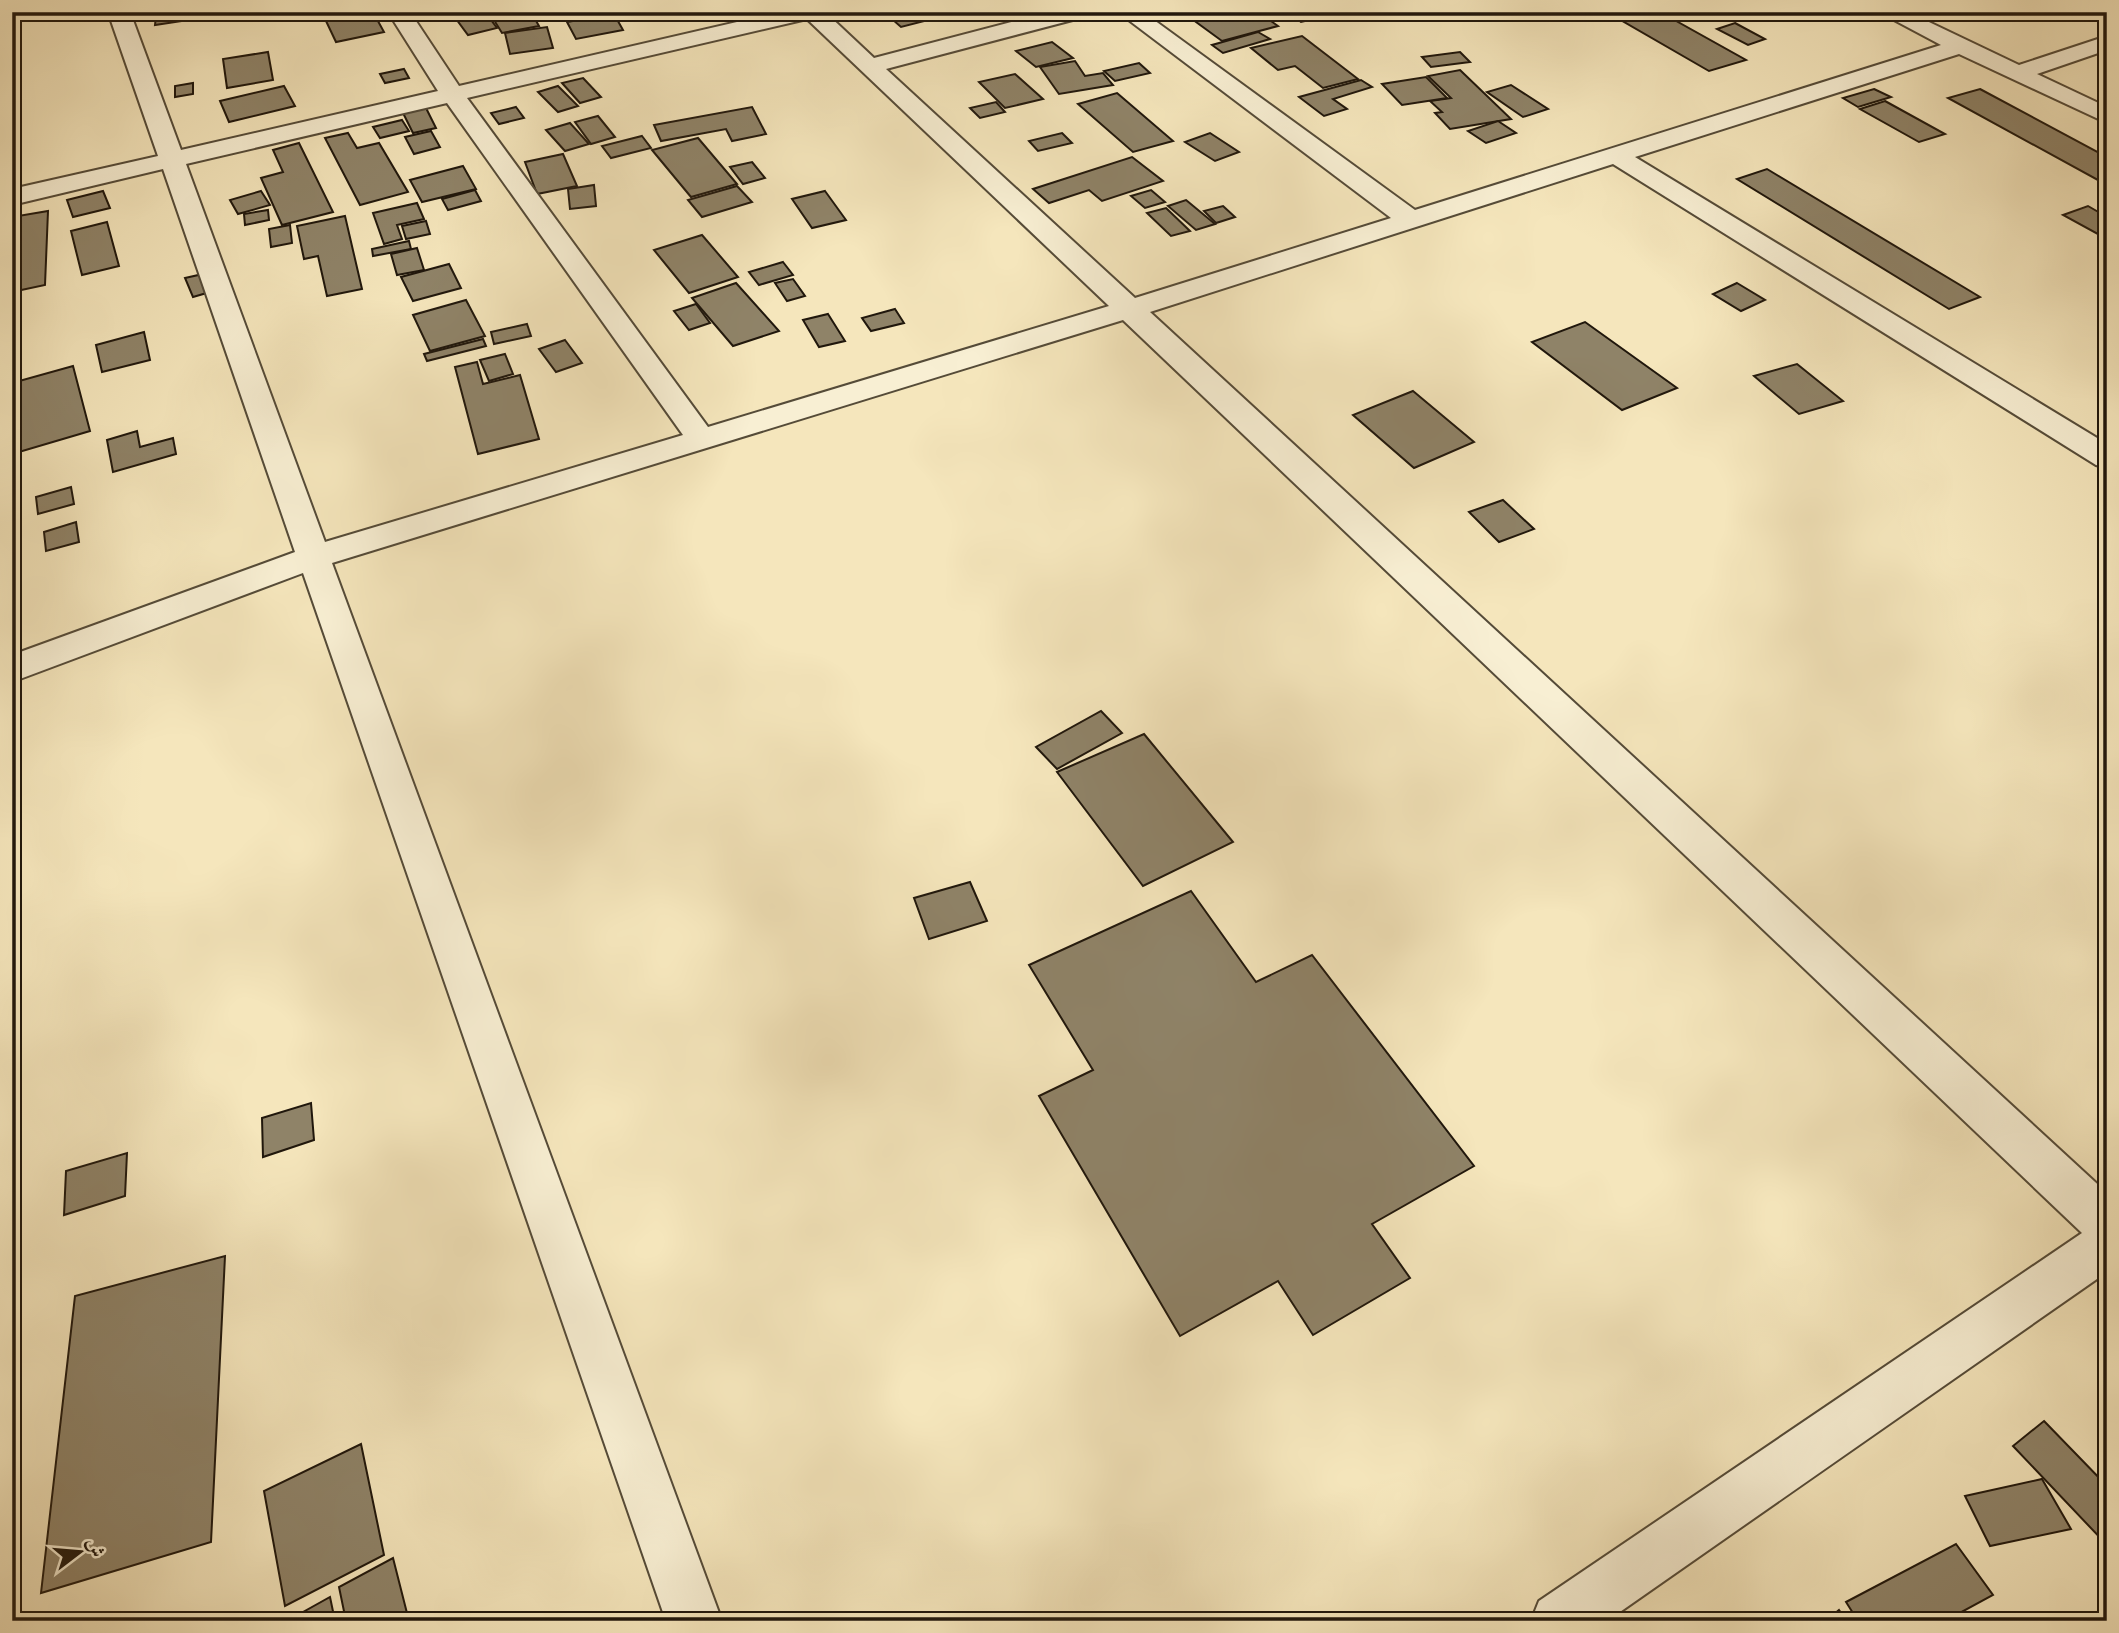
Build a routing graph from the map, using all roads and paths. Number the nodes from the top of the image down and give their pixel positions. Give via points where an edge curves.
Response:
1 (119, 12) edge
2 (399, 12) edge
3 (810, 12) edge
4 (1076, 12) edge
5 (1129, 12) edge
6 (1889, 12) edge
7 (2107, 43) edge
8 (1960, 46) junction
9 (870, 66) junction
10 (2017, 74) junction
11 (452, 94) junction
12 (2107, 116) edge
13 (1615, 156) junction
14 (171, 159) junction
15 (12, 197) edge
16 (1411, 220) junction
17 (1130, 309) junction
18 (702, 440) junction
19 (2107, 458) edge
20 (314, 558) junction
21 (12, 669) edge
22 (2107, 1225) edge
23 (2107, 1244) edge
24 (694, 1621) edge
25 (1559, 1621) edge

1 - 14 street
2 - 11 street
3 - 9 street
3 - 11 street
4 - 9 street
5 - 16 street
6 - 8 street
7 - 10 street
8 - 10 street
8 - 13 street
9 - 17 street
10 - 12 street
11 - 14 street
11 - 18 street
13 - 16 street
13 - 19 street
14 - 15 street
14 - 20 street
16 - 17 street
17 - 18 street
17 - 22 street
18 - 20 street
20 - 21 street
20 - 24 street
23 - 25 street

